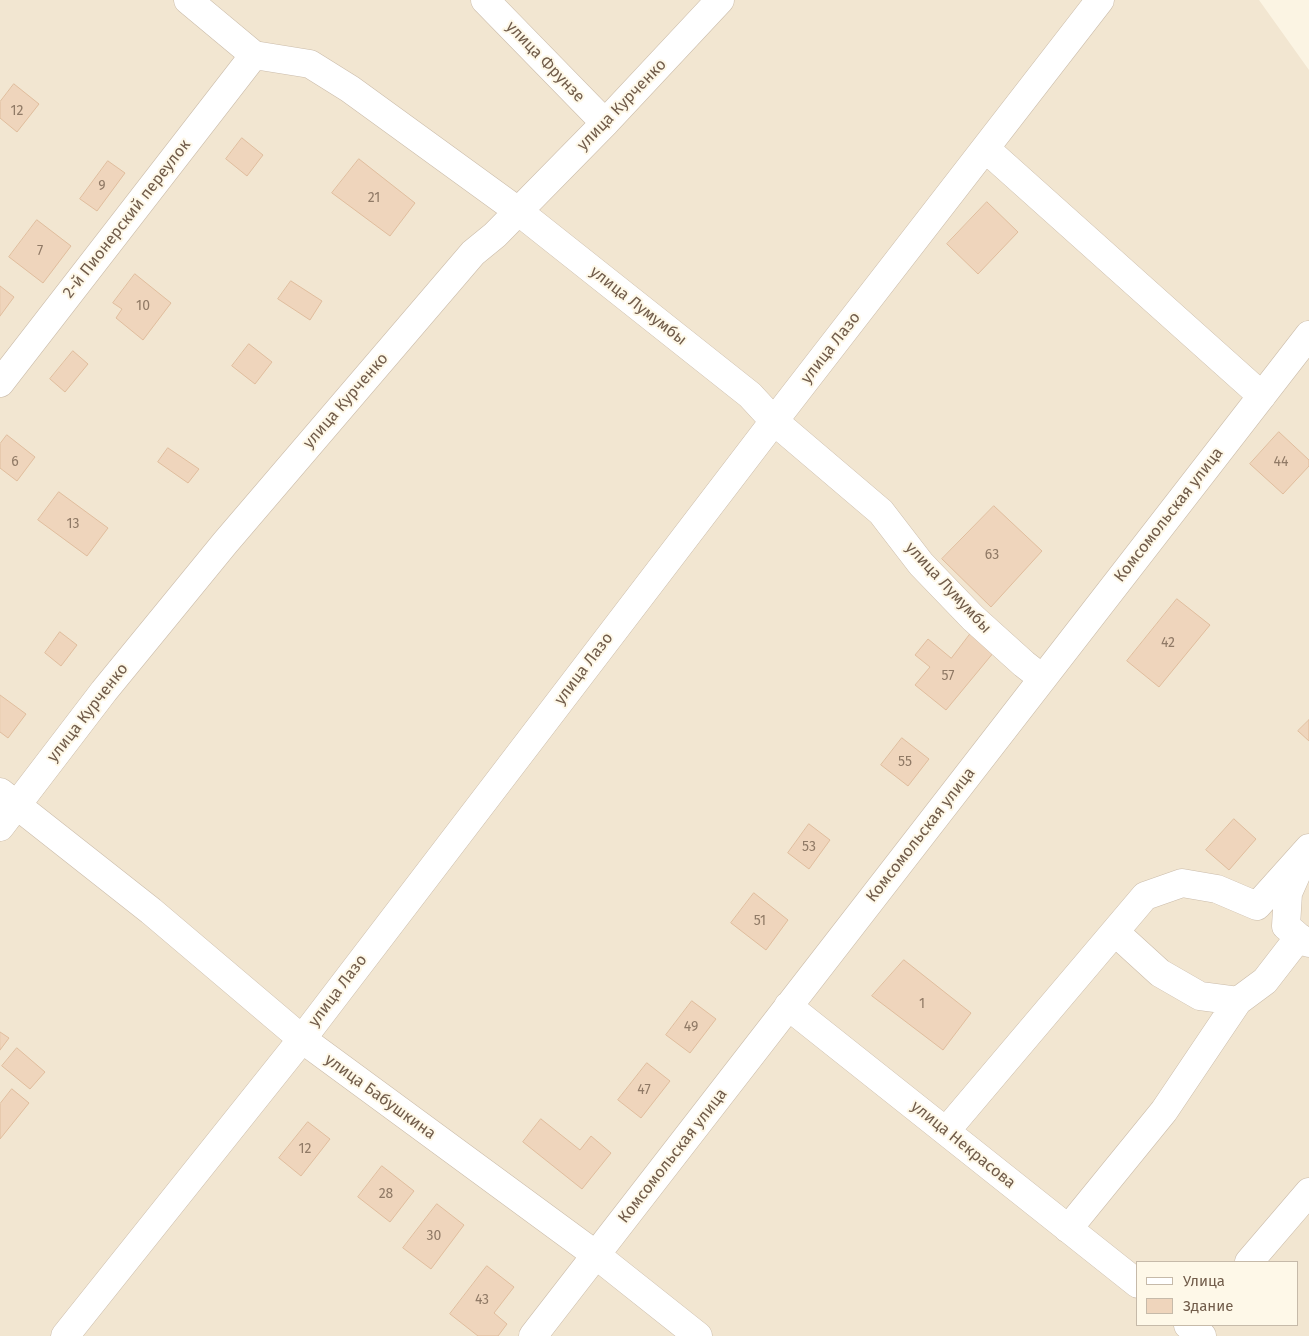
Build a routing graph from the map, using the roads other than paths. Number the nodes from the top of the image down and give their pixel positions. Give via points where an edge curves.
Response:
1 (188, 0) edge
2 (485, 0) edge
3 (720, 0) edge
4 (1100, 0) edge
5 (254, 55) junction
6 (605, 123) junction
7 (986, 149) junction
8 (518, 211) junction
9 (1309, 334) edge
10 (0, 383) edge
11 (1262, 396) junction
12 (774, 421) junction
13 (1042, 678) junction
14 (9, 798) edge
15 (0, 827) edge
16 (1308, 849) edge
17 (1114, 932) junction
18 (1304, 940) edge
19 (1238, 1001) junction
20 (788, 1006) junction
21 (302, 1039) junction
22 (946, 1131) junction
23 (1309, 1192) edge
24 (1068, 1229) junction
25 (596, 1255) junction
26 (1250, 1261) edge
27 (1136, 1282) edge
28 (65, 1336) edge
29 (534, 1336) edge
30 (698, 1336) edge

1 - 5 street
2 - 6 street, улица Фрунзе
3 - 6 street, улица Курченко
4 - 7 street, улица Лазо
5 - 8 street, улица Лумумбы via 310,64 350,88
5 - 10 street, 2-й Пионерский переулок
6 - 8 street, улица Курченко
7 - 11 street
7 - 12 street, улица Лазо
8 - 12 street, улица Лумумбы via 750,394
8 - 14 street, улица Курченко via 473,253 225,543 104,691
9 - 11 street, Комсомольская улица
11 - 13 street, Комсомольская улица
12 - 13 street, улица Лумумбы via 880,512 921,564 973,618
12 - 21 street, улица Лазо
13 - 20 street, Комсомольская улица
14 - 15 street, улица Курченко
14 - 21 street, улица Бабушкина via 151,910
16 - 17 street via 1257,906 1217,889 1182,883 1145,896
16 - 18 street via 1288,893 1286,926
17 - 19 street via 1160,973 1200,996
17 - 22 street
18 - 19 street via 1264,981
19 - 24 street via 1164,1111
20 - 22 street, улица Некрасова
20 - 25 street, Комсомольская улица
21 - 25 street, улица Бабушкина
21 - 28 street, улица Лазо
22 - 24 street, улица Некрасова
23 - 26 street
24 - 27 street, улица Некрасова
25 - 29 street, Комсомольская улица
25 - 30 street, улица Бабушкина

